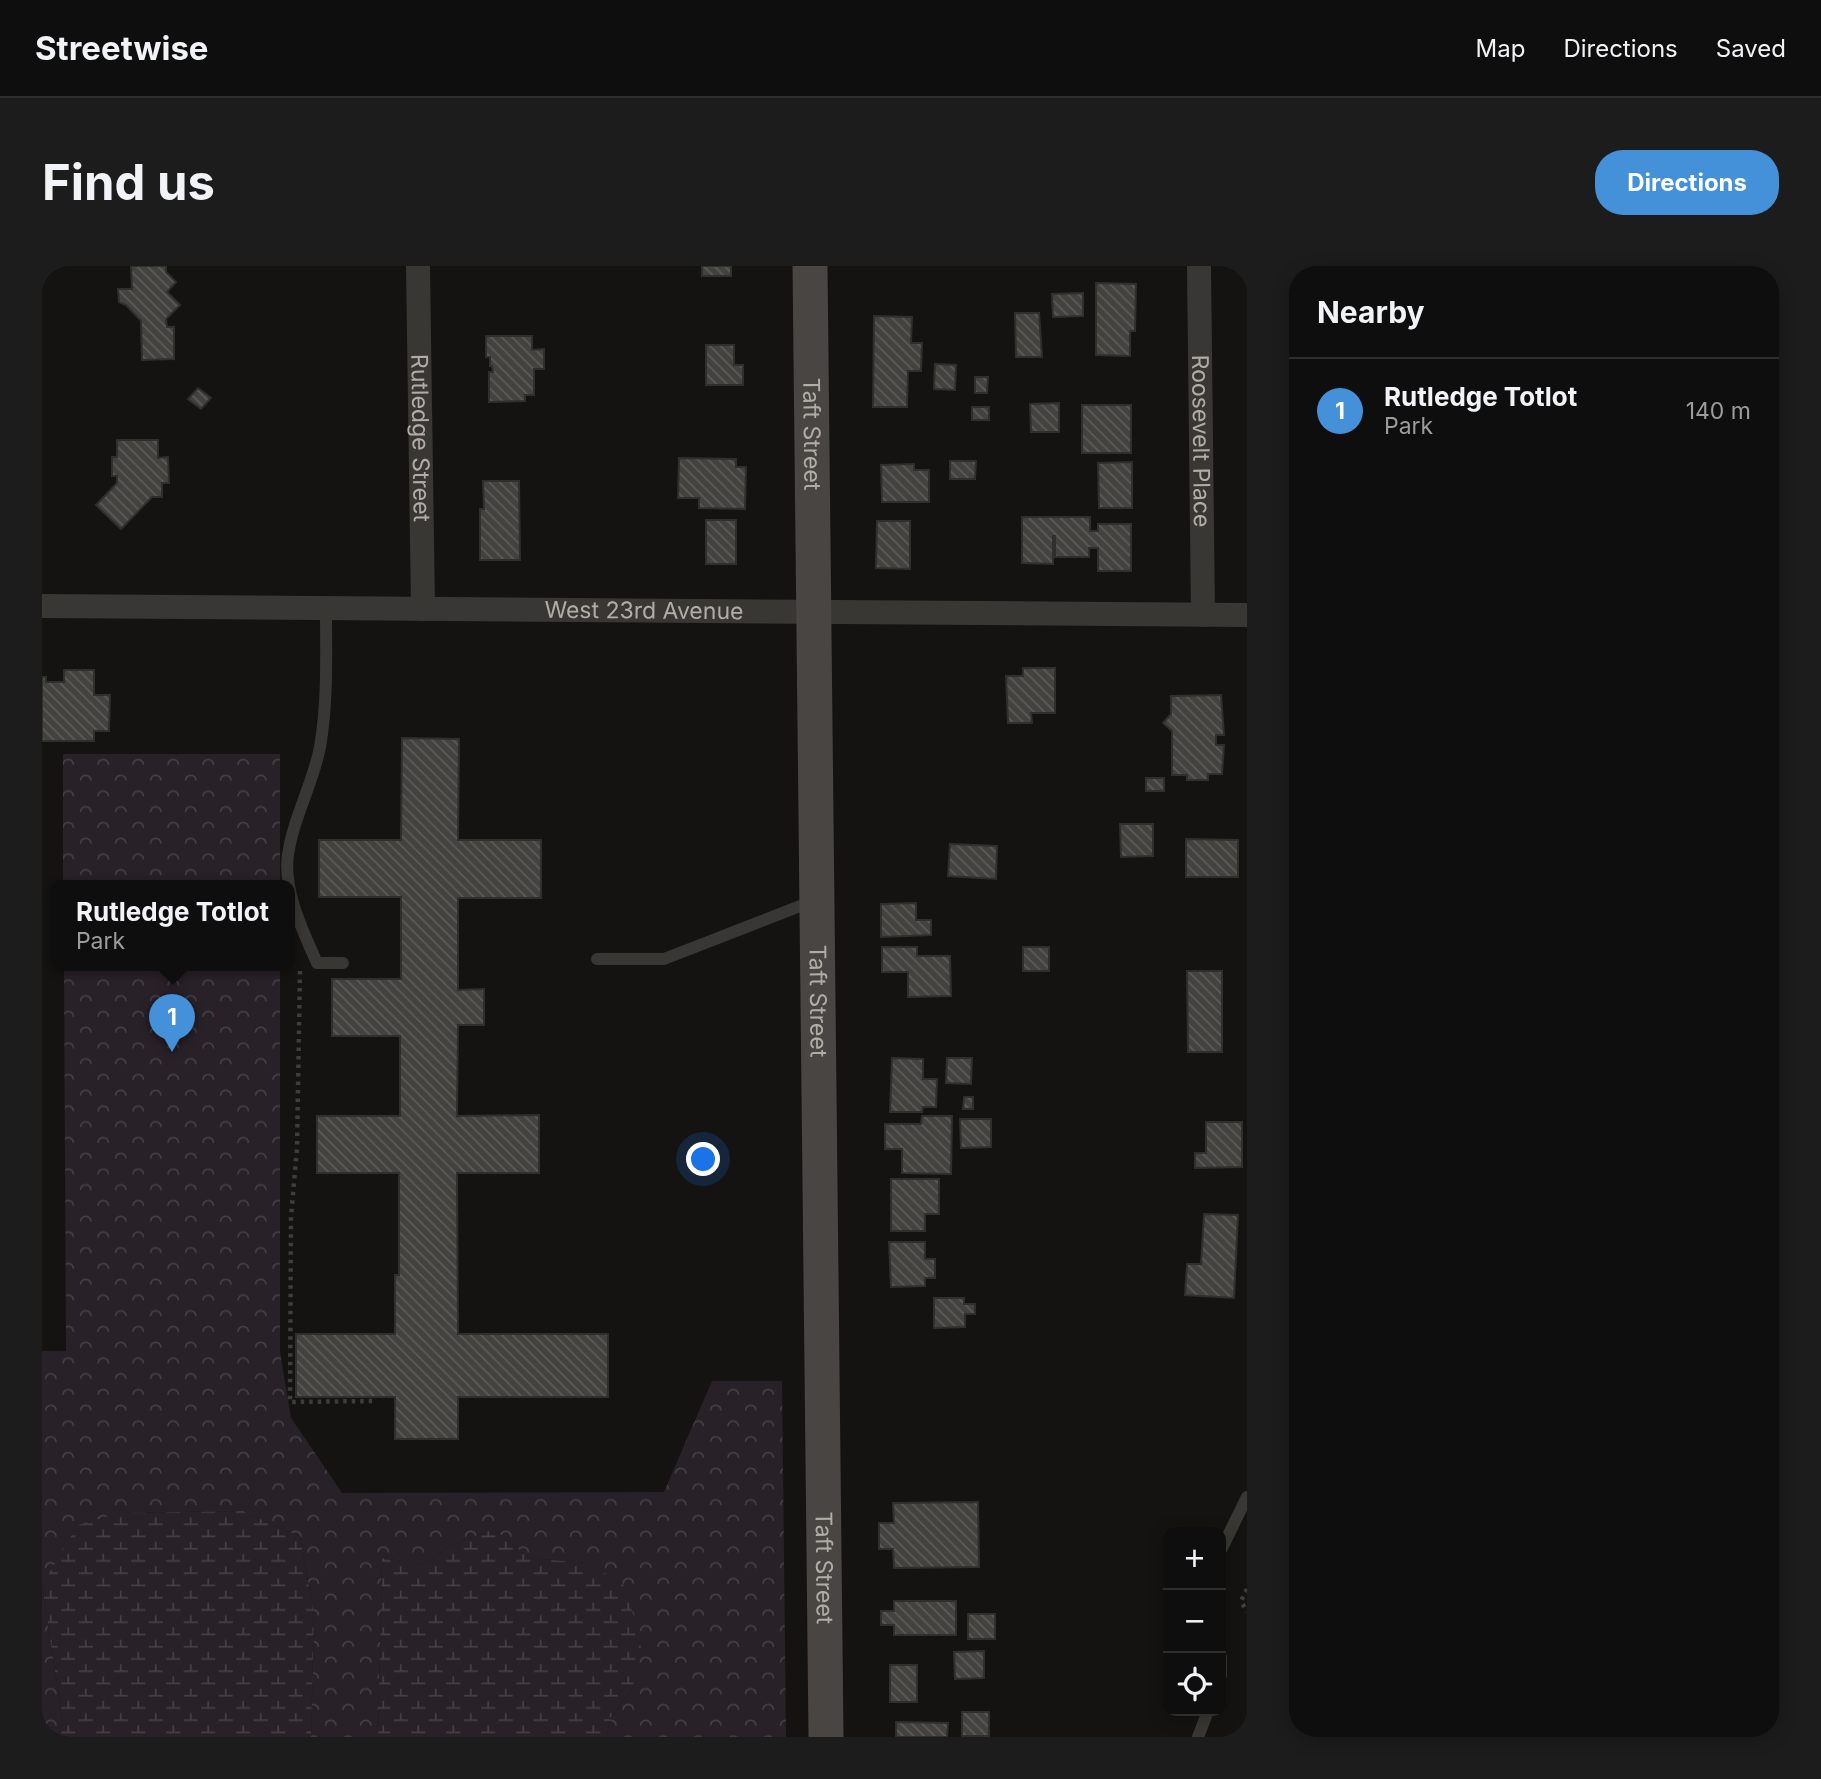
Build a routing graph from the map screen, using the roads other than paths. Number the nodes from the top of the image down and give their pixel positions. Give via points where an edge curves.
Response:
1 (418, 266) edge
2 (810, 266) edge
3 (1199, 266) edge
4 (42, 606) edge
5 (326, 608) junction
6 (423, 609) junction
7 (814, 612) junction
8 (1203, 615) junction
9 (1247, 615) edge
10 (291, 880) edge
11 (817, 900) junction
12 (295, 905) edge
13 (597, 959) dead end
14 (343, 963) dead end
15 (1247, 1497) edge
16 (1226, 1540) edge
17 (1206, 1716) edge
18 (826, 1737) edge
19 (1198, 1737) edge

1 - 6 street, Rutledge Street
2 - 7 street, Taft Street
3 - 8 street, Roosevelt Place
4 - 5 street, West 23rd Avenue
5 - 6 street, West 23rd Avenue
5 - 10 lane via 320,748 288,858
6 - 7 street, West 23rd Avenue
7 - 8 street, West 23rd Avenue
7 - 11 street, Taft Street
8 - 9 street, West 23rd Avenue
11 - 13 lane via 664,959
11 - 18 street, Taft Street
12 - 14 lane via 317,963
15 - 16 lane
17 - 19 lane

